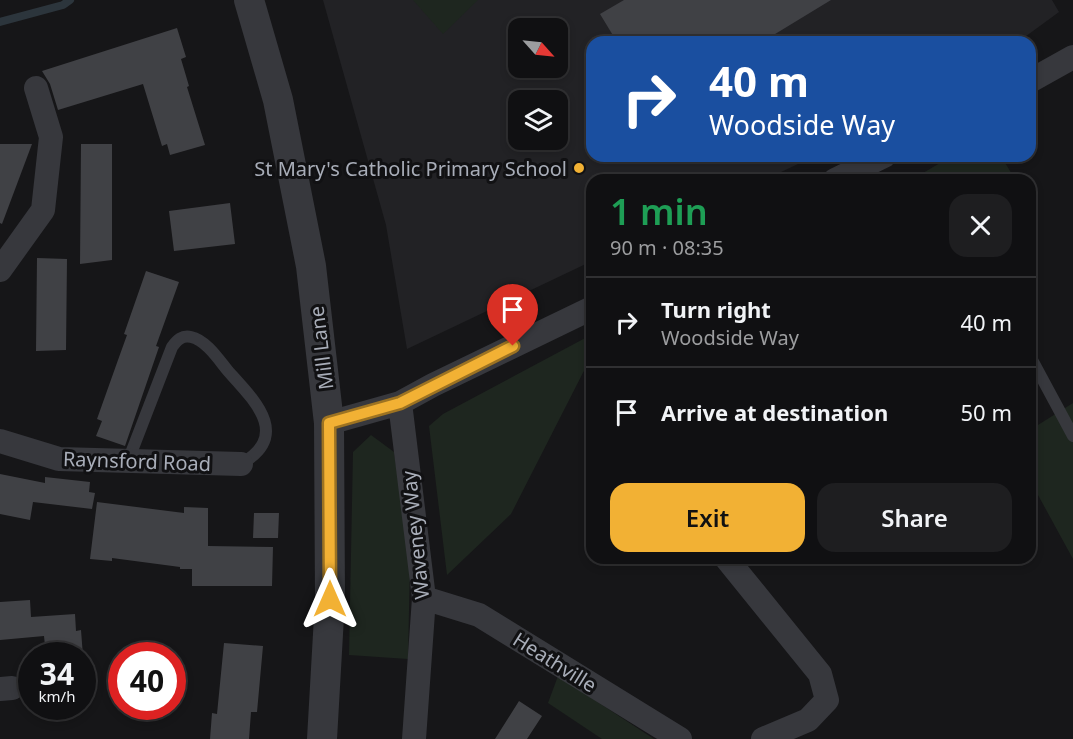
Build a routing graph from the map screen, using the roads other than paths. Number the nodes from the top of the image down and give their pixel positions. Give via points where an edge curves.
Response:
1 (249, 0) edge
2 (1073, 57) edge
3 (1036, 78) edge
4 (36, 88) dead end
5 (872, 162) edge
6 (847, 174) edge
7 (0, 270) edge
8 (586, 311) edge
9 (1036, 367) edge
10 (400, 403) junction
11 (329, 423) junction
12 (1073, 436) edge
13 (0, 441) edge
14 (128, 461) junction
15 (240, 464) joint
16 (731, 564) edge
17 (424, 598) junction
18 (322, 739) edge
19 (414, 739) edge
20 (680, 739) edge
21 (762, 739) edge

1 - 11 street, Mill Lane via 278,100 311,266
2 - 3 street
4 - 7 street via 51,137 43,210
5 - 6 street
8 - 10 street
9 - 12 lane
10 - 11 street
10 - 17 street, Waveney Way
11 - 18 street, Mill Lane via 330,599
13 - 14 street, Raynsford Road via 60,459
14 - 15 street, Raynsford Road
14 - 15 lane via 172,347 188,336 196,338 216,357 257,405 266,422 265,438 258,452
16 - 21 street via 820,674 827,700 808,720
17 - 19 street, Waveney Way
17 - 20 street, Heathville via 479,615

